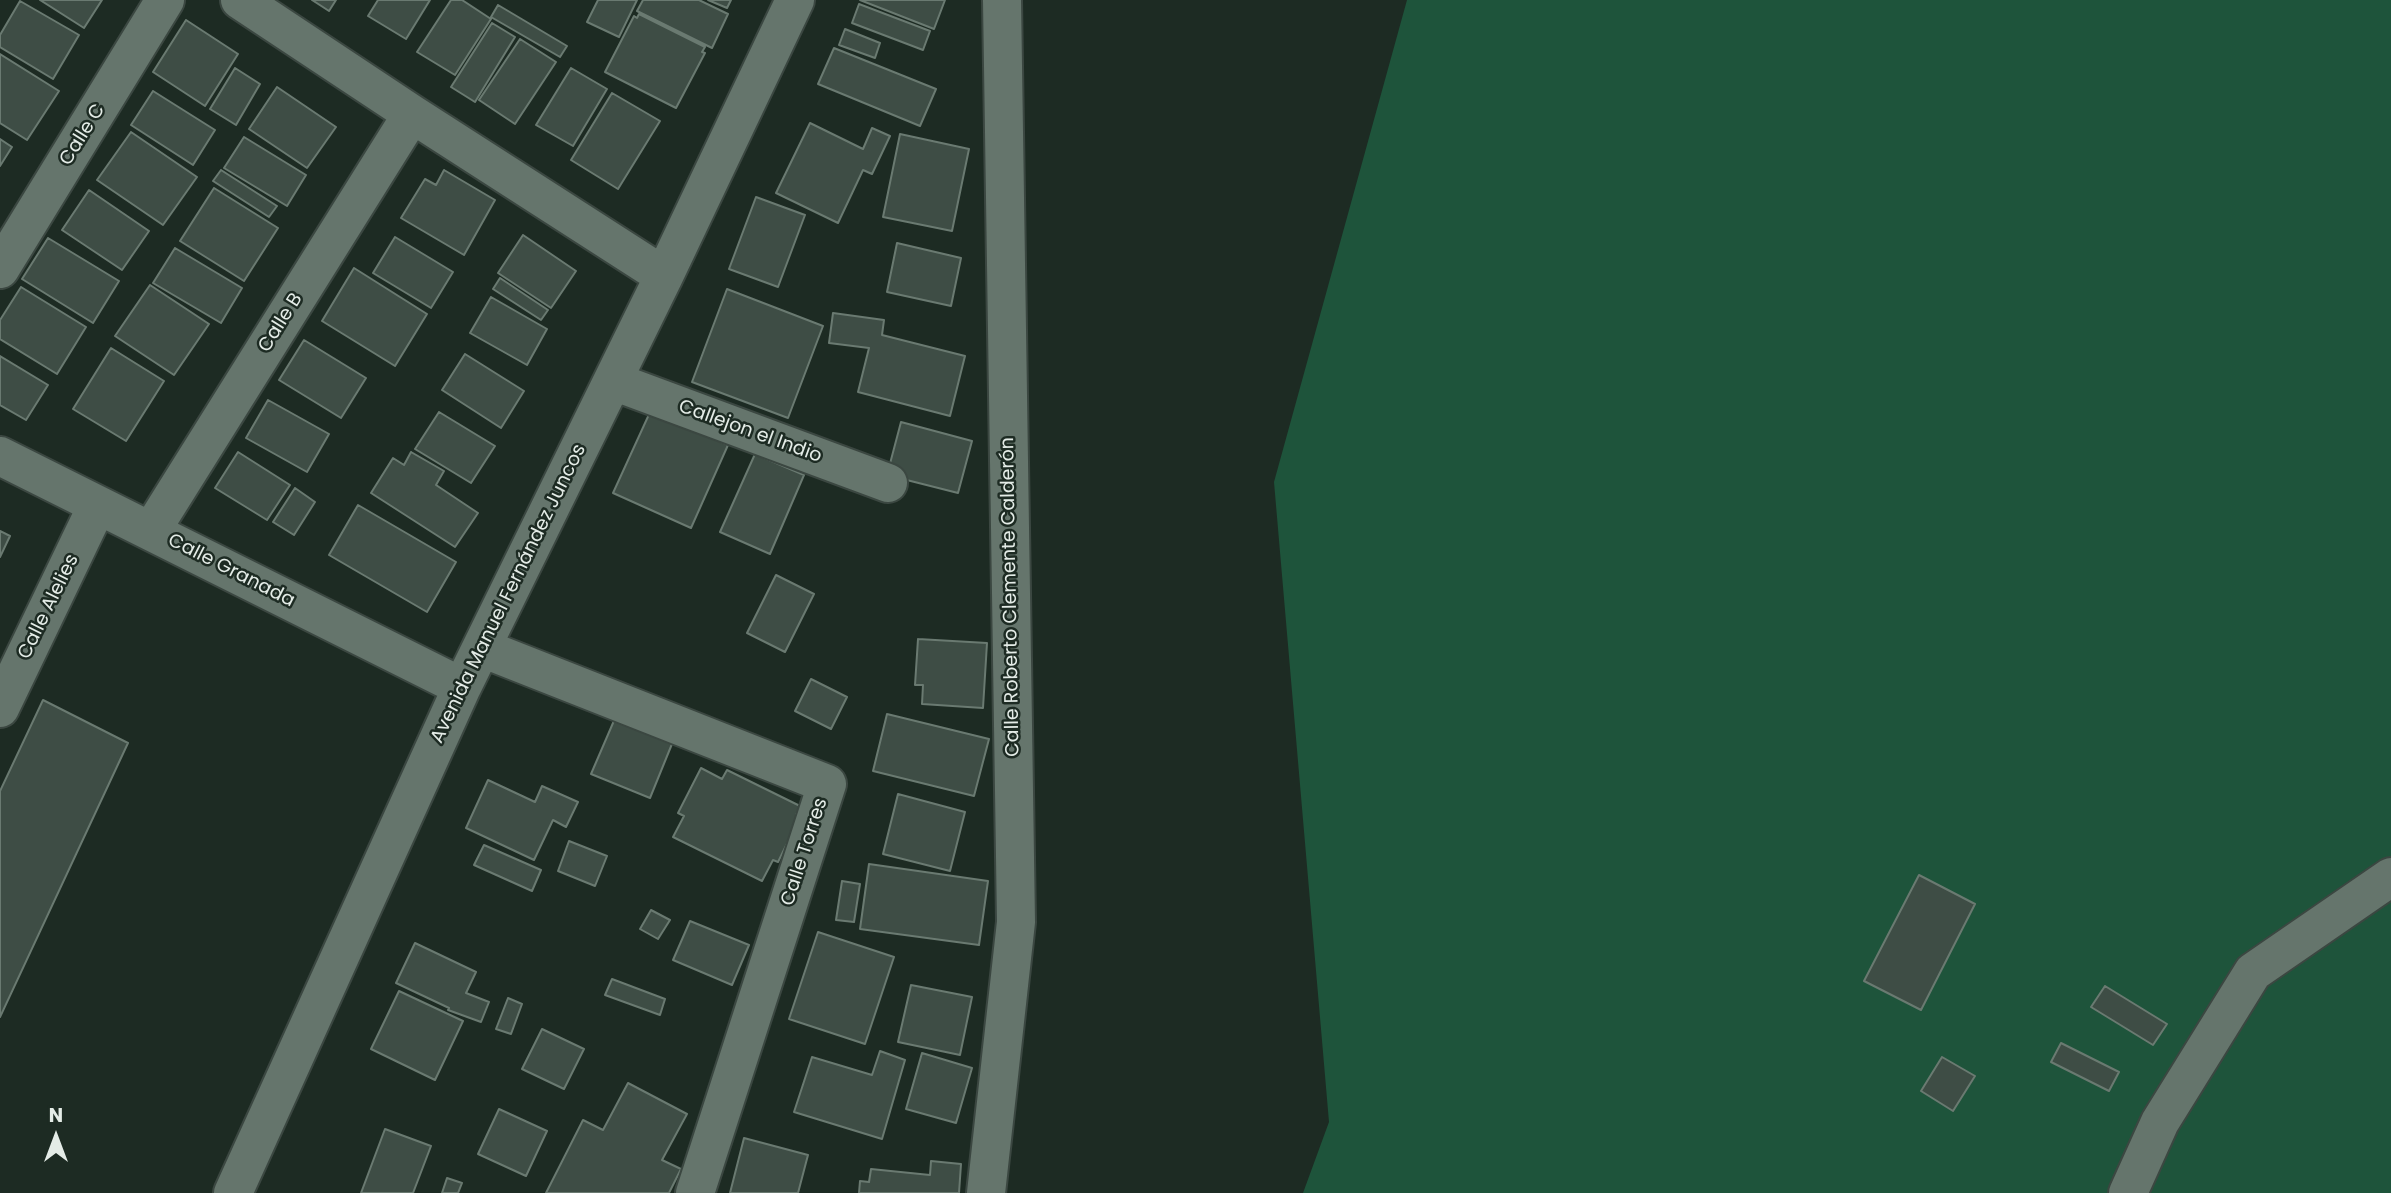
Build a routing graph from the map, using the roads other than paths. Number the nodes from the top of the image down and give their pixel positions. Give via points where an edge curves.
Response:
1 (165, 0) edge
2 (240, 0) edge
3 (795, 0) edge
4 (1002, 0) edge
5 (412, 114) junction
6 (0, 269) edge
7 (664, 276) junction
8 (612, 381) junction
9 (0, 456) edge
10 (888, 483) dead end
11 (97, 506) junction
12 (151, 531) junction
13 (482, 648) junction
14 (462, 687) junction
15 (0, 708) edge
16 (2391, 877) edge
17 (233, 1193) edge
18 (695, 1193) edge
19 (986, 1193) edge
20 (2128, 1193) edge

1 - 6 street, Calle C
2 - 5 street
3 - 7 street, Avenida Manuel Fernández Juncos
4 - 19 street, Calle Roberto Clemente Calderón via 1016,922
5 - 7 street
5 - 12 street, Calle B
7 - 8 street, Avenida Manuel Fernández Juncos
8 - 10 street, Callejon el Indio
8 - 13 street, Avenida Manuel Fernández Juncos
9 - 11 street, Calle Granada
11 - 12 street, Calle Granada
11 - 15 street, Calle Alelies
12 - 14 street, Calle Granada
13 - 14 street, Avenida Manuel Fernández Juncos
13 - 18 street, Calle Torres via 827,784
14 - 17 street, Avenida Manuel Fernández Juncos
16 - 20 street via 2253,972 2160,1122

